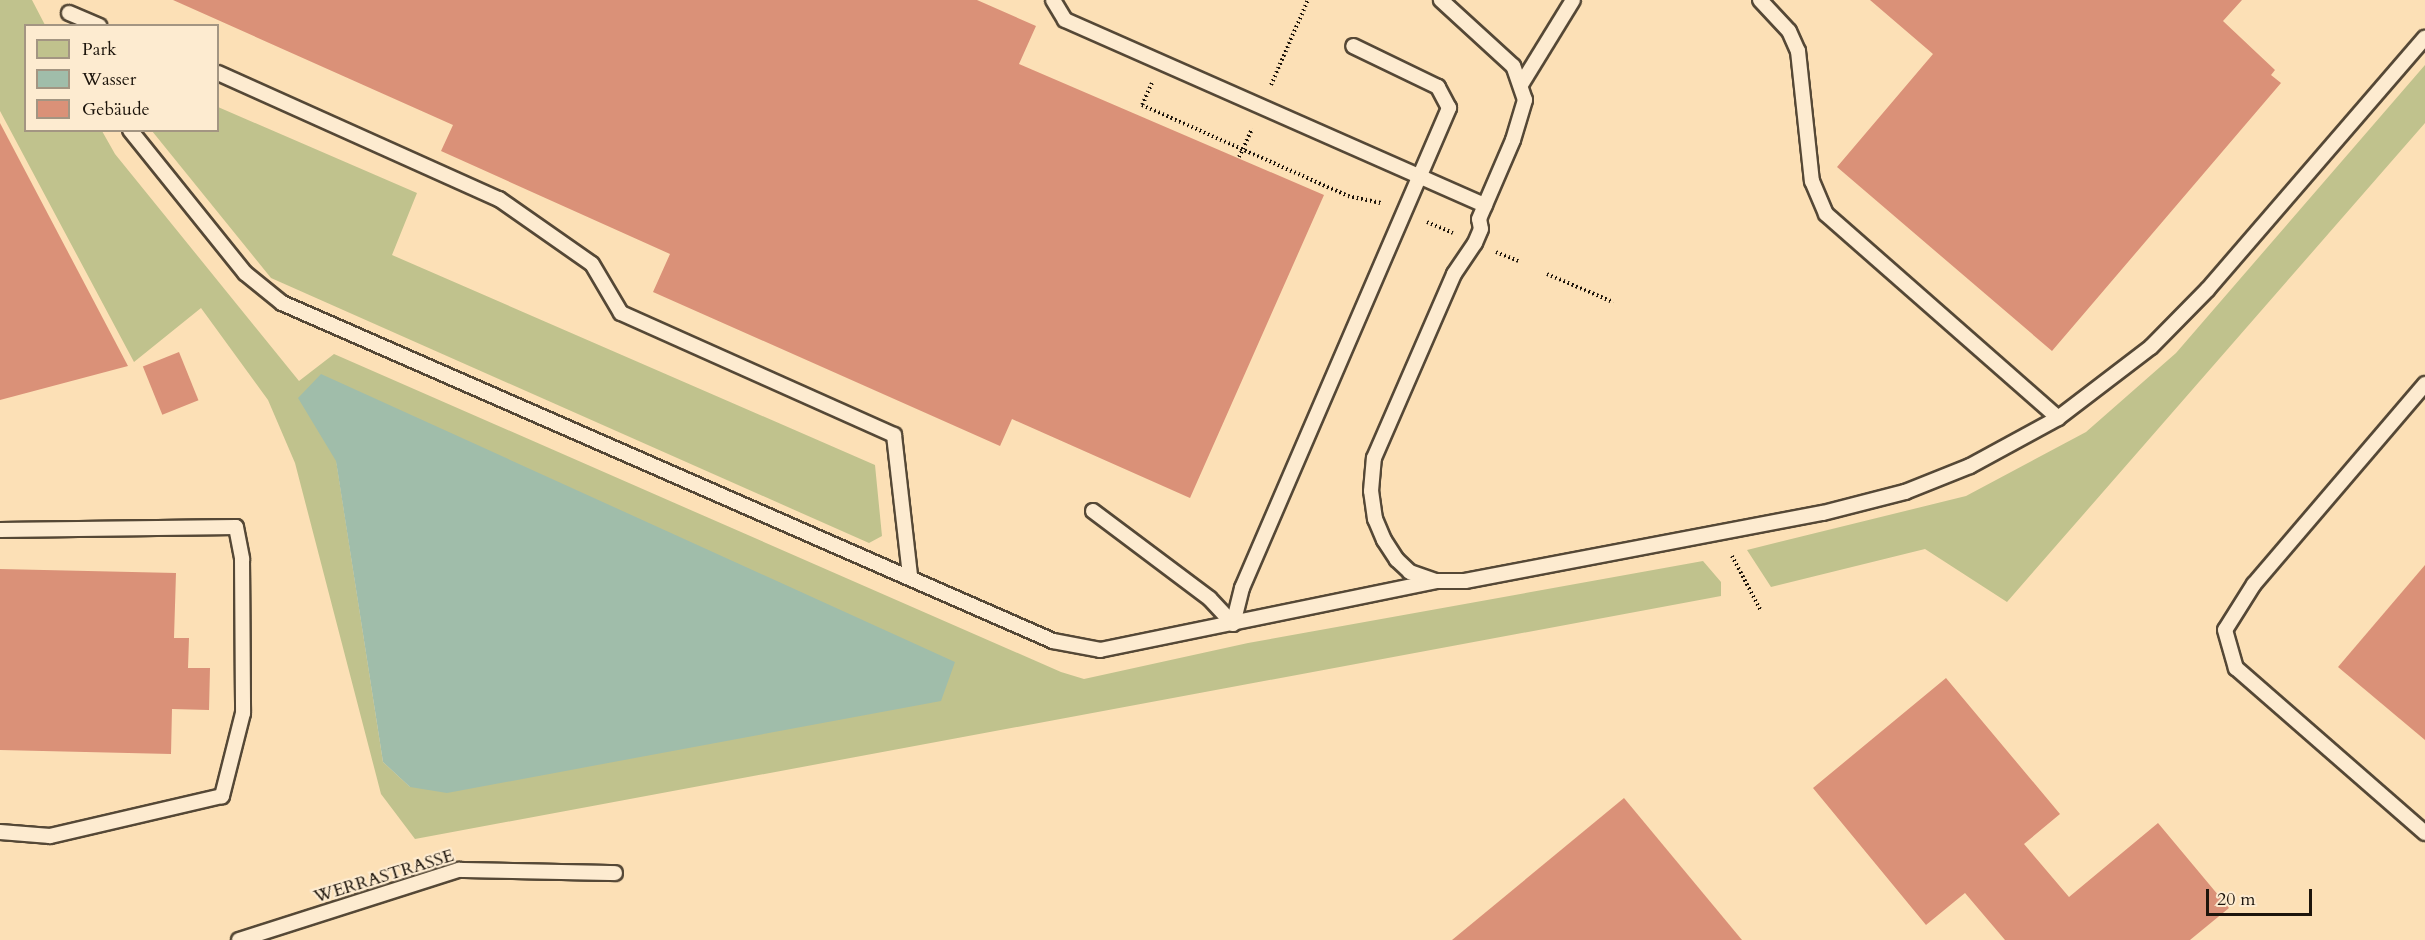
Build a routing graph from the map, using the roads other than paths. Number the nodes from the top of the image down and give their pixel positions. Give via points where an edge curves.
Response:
1 (62, 0) edge
2 (1053, 0) edge
3 (1441, 0) edge
4 (1573, 0) edge
5 (1760, 0) edge
6 (72, 19) edge
7 (91, 24) edge
8 (2425, 38) edge
9 (1353, 46) dead end
10 (219, 73) edge
11 (1522, 83) junction
12 (132, 132) edge
13 (1421, 176) junction
14 (1485, 205) junction
15 (2425, 384) edge
16 (2058, 418) junction
17 (1093, 511) dead end
18 (0, 530) edge
19 (910, 576) junction
20 (1436, 581) junction
21 (1233, 624) junction
22 (0, 832) edge
23 (2425, 833) edge
24 (615, 873) dead end
25 (239, 940) edge

1 - 6 lane
2 - 13 lane via 1065,20
3 - 11 lane via 1513,66
4 - 11 lane
5 - 16 lane via 1790,32 1798,51 1812,181 1826,214
6 - 7 lane
8 - 16 lane via 2208,289 2151,347
9 - 13 lane via 1428,80 1446,97 1446,121
10 - 19 lane via 499,199 592,264 621,313 894,435
11 - 14 lane via 1523,114
12 - 19 lane via 245,273 282,303
13 - 14 lane
13 - 21 lane via 1242,588
14 - 20 lane via 1475,243 1454,274 1374,458 1371,474 1375,519 1384,540 1410,572
15 - 23 lane via 2254,584 2225,630 2236,668
16 - 20 lane via 1998,453 1905,492 1720,533 1465,581
17 - 21 lane via 1210,598
18 - 22 lane via 236,527 242,560 243,713 222,796 50,836
19 - 21 lane via 1076,648 1100,650
20 - 21 lane
24 - 25 lane, WERRASTRASSE via 459,870

